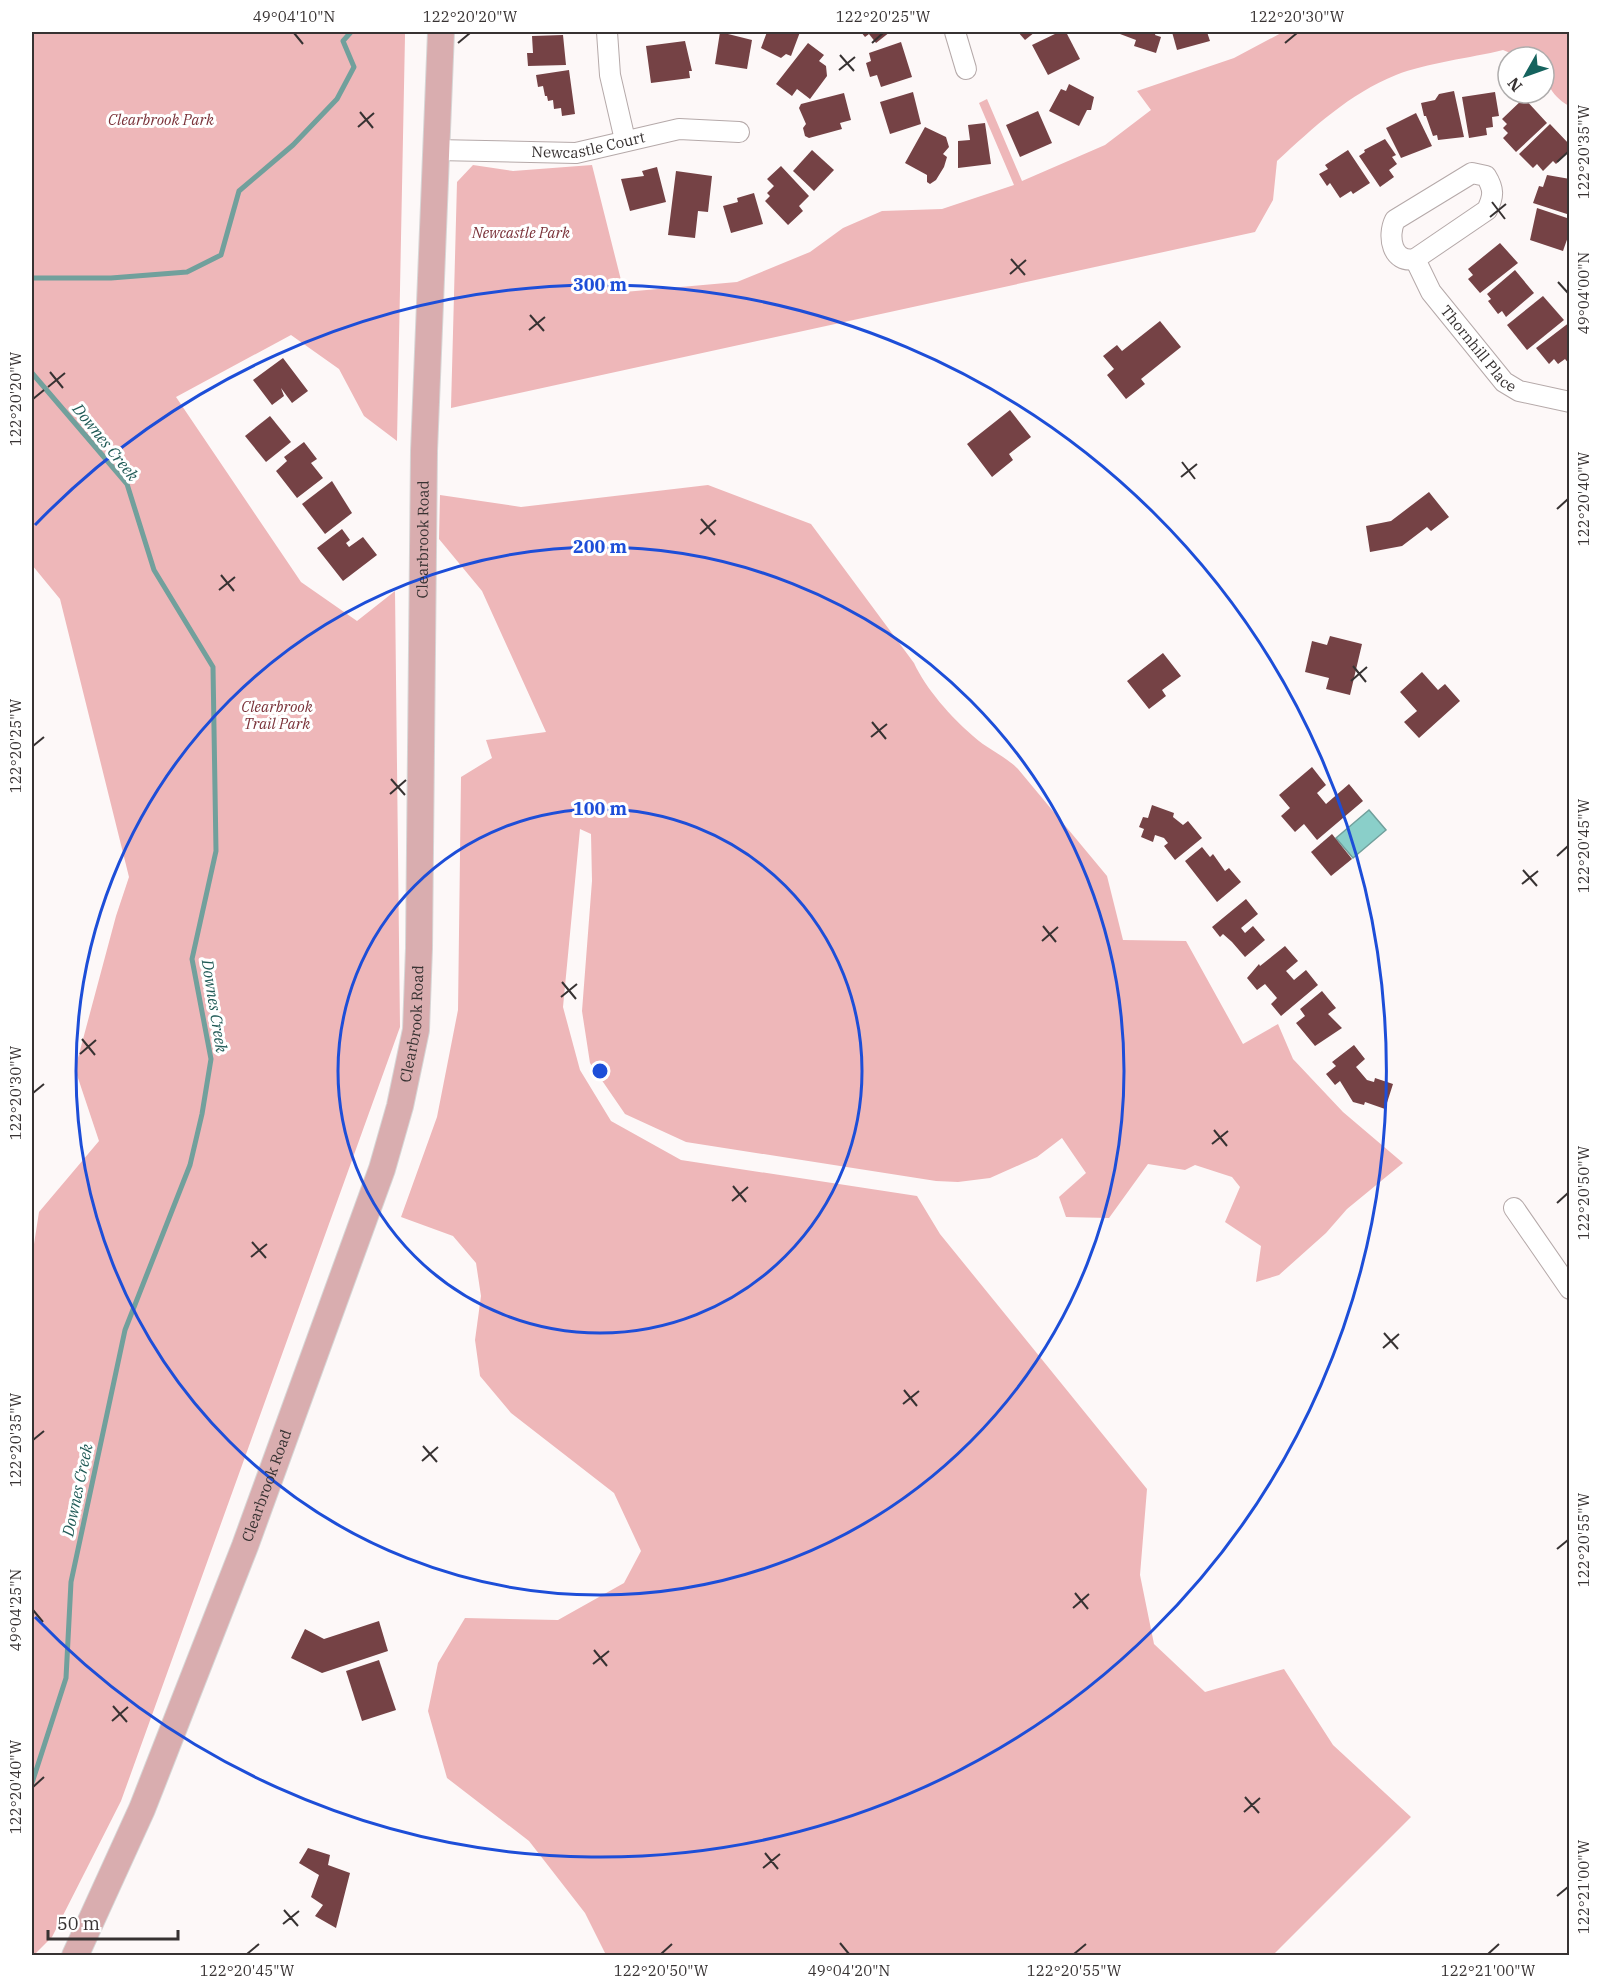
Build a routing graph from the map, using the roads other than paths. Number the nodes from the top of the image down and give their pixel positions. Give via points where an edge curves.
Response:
1 (441, 32) edge
2 (607, 32) edge
3 (955, 32) edge
4 (966, 69) dead end
5 (739, 132) dead end
6 (626, 140) junction
7 (436, 150) junction
8 (1415, 259) junction
9 (1569, 402) edge
10 (1514, 1208) dead end
11 (1569, 1289) edge
12 (75, 1956) edge

1 - 7 main road, Clearbrook Road
2 - 6 street via 610,75
3 - 4 street
5 - 6 street, Newcastle Court via 679,129
6 - 7 street, Newcastle Court via 576,153
7 - 12 main road, Clearbrook Road via 421,588 416,1030 382,1169 245,1546 142,1809
8 - 8 street via 1487,210 1493,198 1486,176 1472,173 1460,178 1395,220 1390,241 1401,257
8 - 9 street, Thornhill Place via 1431,292 1504,382 1519,391
10 - 11 street

